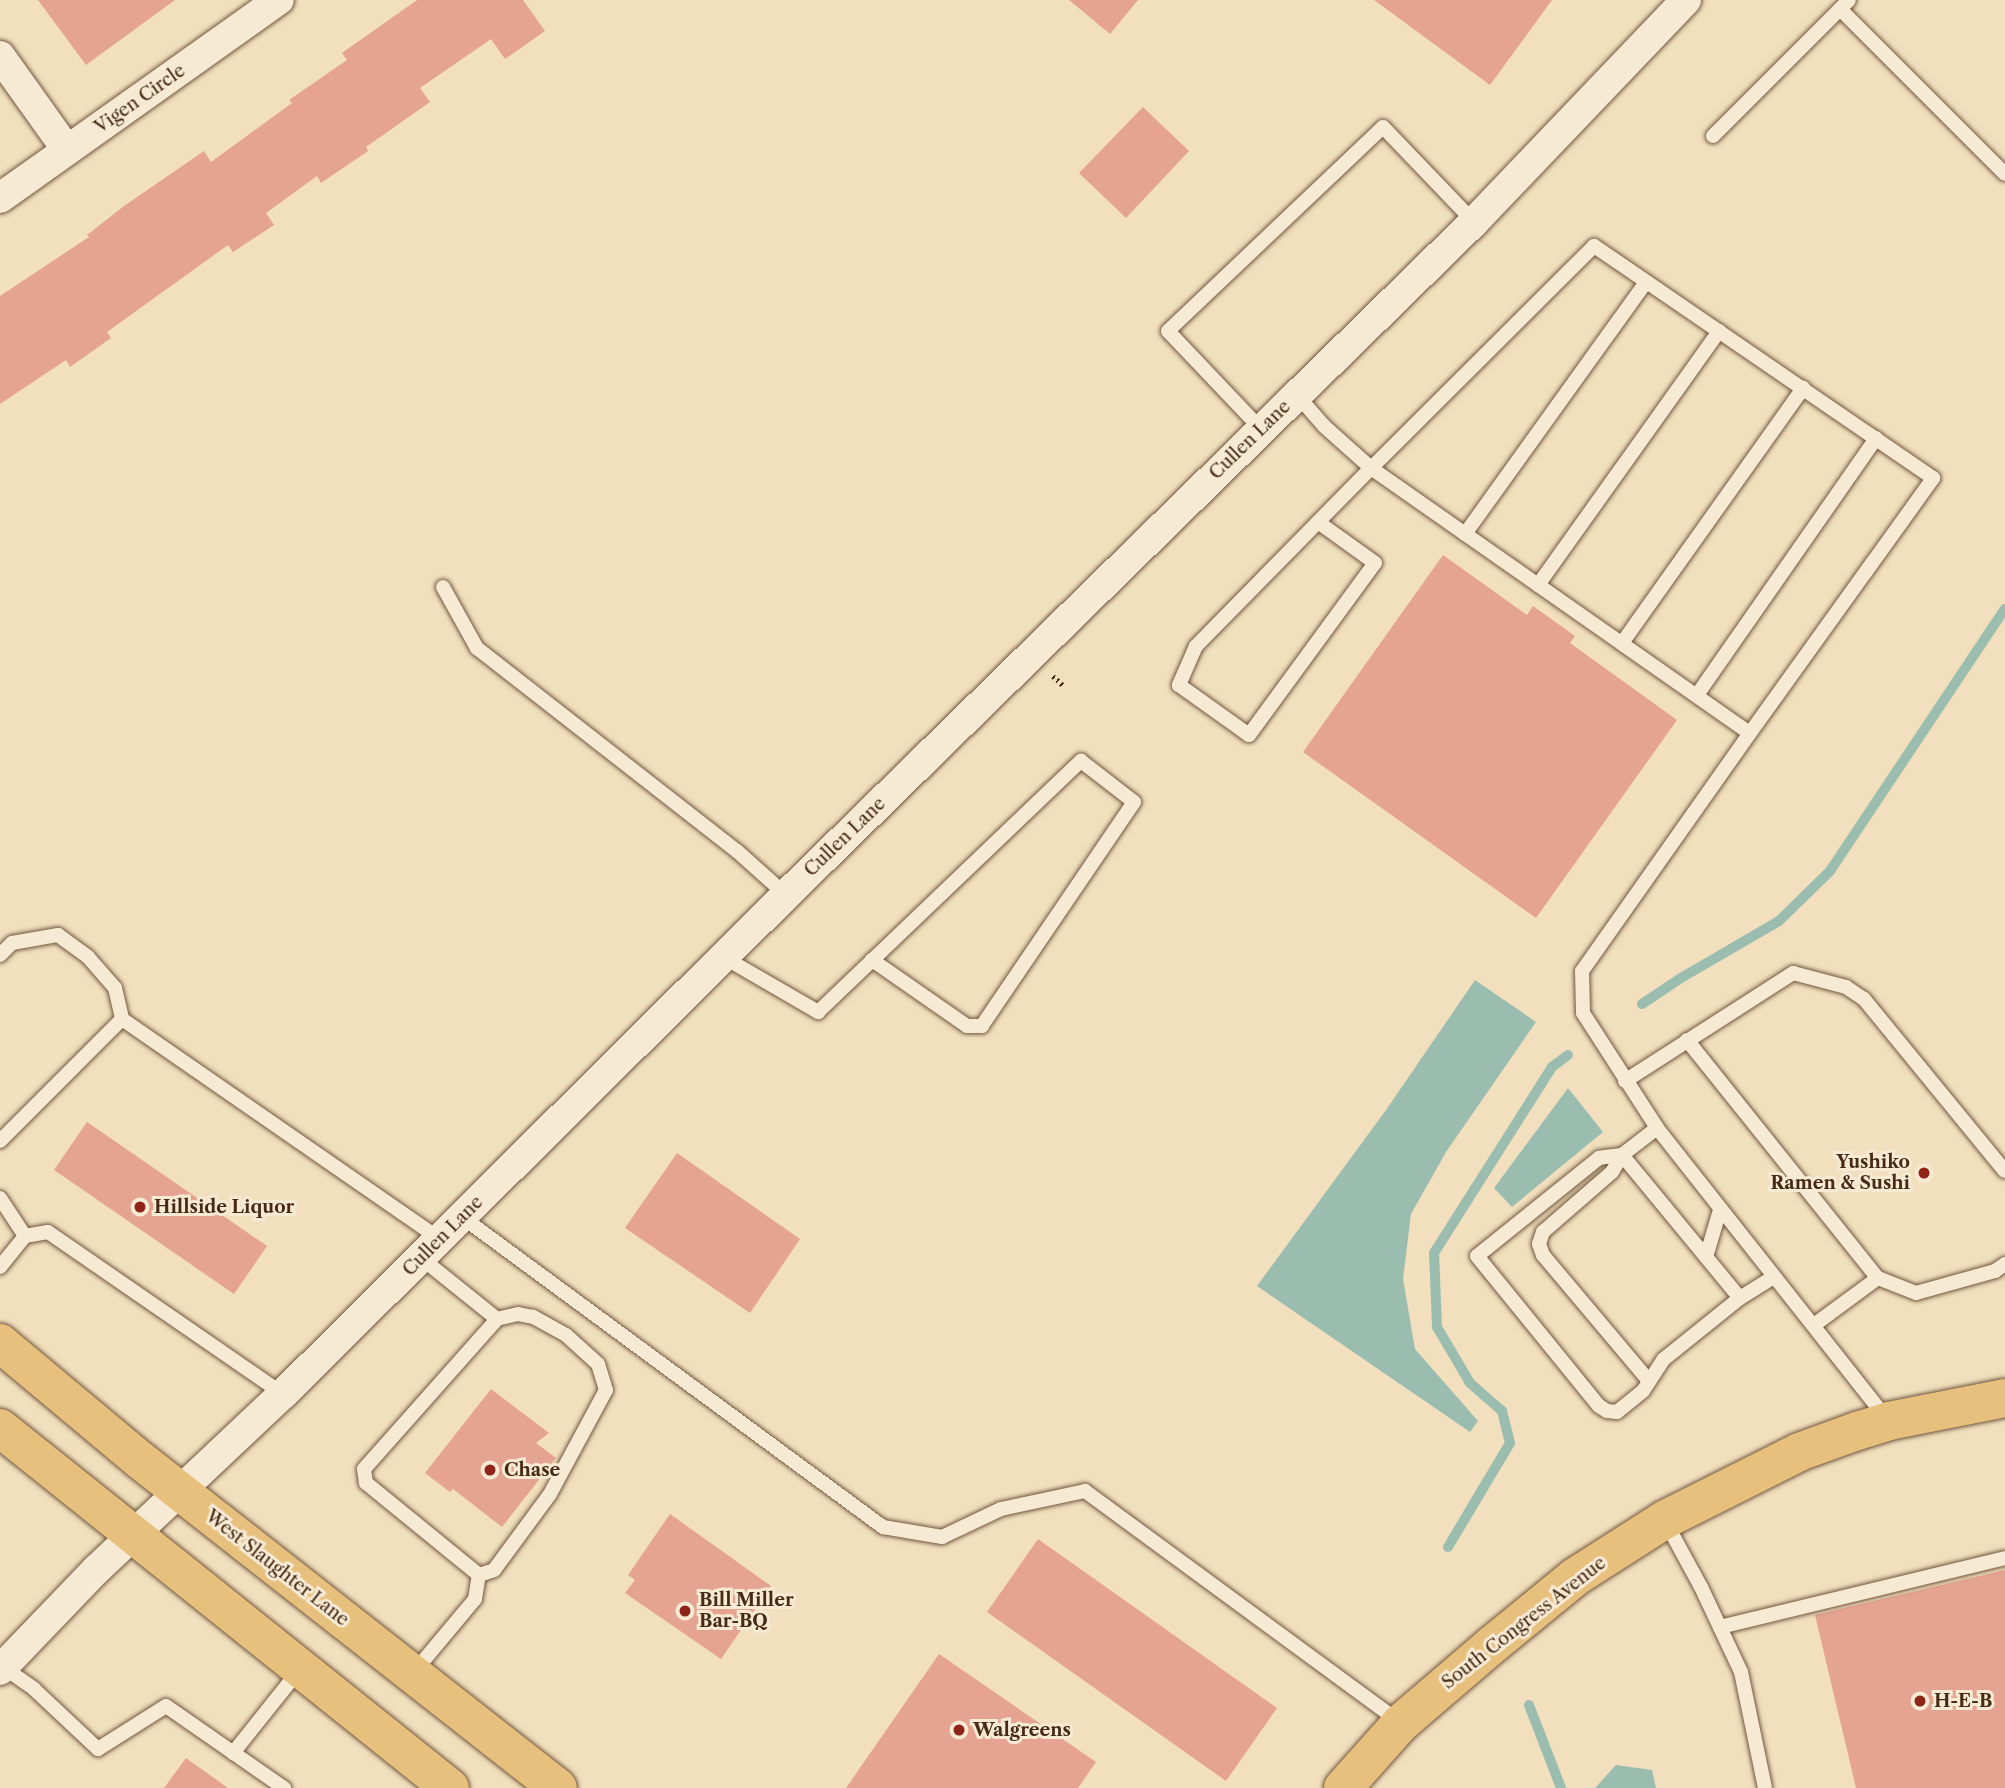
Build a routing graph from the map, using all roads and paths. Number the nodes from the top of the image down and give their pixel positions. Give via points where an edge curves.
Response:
1 (279, 0) edge
2 (1686, 0) edge
3 (1845, 5) edge
4 (0, 56) edge
5 (1713, 136) dead end
6 (68, 150) junction
7 (2005, 174) edge
8 (0, 198) edge
9 (1474, 222) junction
10 (1646, 282) junction
11 (1719, 331) junction
12 (1803, 388) junction
13 (1297, 395) junction
14 (1261, 429) junction
15 (1876, 438) junction
16 (1371, 468) junction
17 (1318, 522) junction
18 (1465, 534) junction
19 (1538, 584) junction
20 (443, 587) dead end
21 (1622, 643) junction
22 (1697, 695) junction
23 (1750, 733) junction
24 (786, 895) junction
25 (0, 955) edge
26 (725, 958) junction
27 (872, 960) junction
28 (122, 1019) junction
29 (1688, 1040) junction
30 (1625, 1081) junction
31 (1657, 1128) junction
32 (0, 1141) edge
33 (1622, 1155) junction
34 (2005, 1171) edge
35 (0, 1198) edge
36 (1720, 1210) junction
37 (462, 1217) junction
38 (25, 1236) junction
39 (430, 1248) junction
40 (1706, 1257) junction
41 (2005, 1264) edge
42 (0, 1267) edge
43 (1774, 1277) junction
44 (1878, 1278) junction
45 (1741, 1298) junction
46 (496, 1319) junction
47 (1814, 1325) junction
48 (0, 1343) edge
49 (1649, 1381) junction
50 (284, 1394) junction
51 (2005, 1398) edge
52 (1889, 1421) junction
53 (0, 1429) edge
54 (180, 1492) junction
55 (1664, 1520) junction
56 (132, 1536) junction
57 (2005, 1558) edge
58 (478, 1576) junction
59 (1720, 1627) junction
60 (1, 1669) edge
61 (300, 1669) junction
62 (413, 1674) junction
63 (1401, 1723) junction
64 (233, 1753) junction
65 (284, 1788) edge
66 (450, 1788) edge
67 (558, 1788) edge
68 (1343, 1788) edge
69 (1765, 1788) edge

1 - 6 street, Vigen Circle
2 - 9 street, Cullen Lane
3 - 5 lane
3 - 7 lane
4 - 6 street
6 - 8 street, Vigen Circle
9 - 13 street, Cullen Lane
9 - 14 lane via 1383,127 1168,331
10 - 11 lane
10 - 16 lane via 1594,246
10 - 18 lane
11 - 12 lane
11 - 19 lane
12 - 15 lane
12 - 21 lane
13 - 14 street, Cullen Lane
13 - 16 lane
14 - 24 street, Cullen Lane
15 - 22 lane
15 - 23 lane via 1933,478
16 - 17 lane
16 - 18 lane
17 - 17 lane via 1196,646 1179,685 1249,735 1375,563
18 - 19 lane
19 - 21 lane
20 - 24 lane via 477,648 726,842
21 - 22 lane
22 - 23 lane
23 - 30 lane via 1582,971 1583,1013
24 - 26 street, Cullen Lane
25 - 28 lane via 12,943 58,935 88,957 115,988
26 - 27 lane via 818,1012
26 - 37 street, Cullen Lane
27 - 27 lane via 1081,761 1134,802 982,1026 967,1026
28 - 32 lane
28 - 39 lane
29 - 30 lane
29 - 34 lane via 1793,973 1846,987 1864,999
29 - 44 lane
30 - 31 lane
31 - 33 lane
31 - 36 lane
33 - 40 lane
33 - 49 lane via 1612,1172 1543,1232 1539,1244 1543,1255
33 - 49 lane via 1600,1157 1477,1256 1600,1406 1617,1412
35 - 38 lane
36 - 40 lane
36 - 43 lane
37 - 39 street, Cullen Lane
37 - 63 lane via 883,1527 943,1537 1001,1509 1085,1491
38 - 42 lane
38 - 50 lane via 48,1232
39 - 46 lane
39 - 50 street, Cullen Lane
40 - 45 lane
41 - 44 lane via 1995,1271 1916,1293
43 - 45 lane
43 - 47 lane
44 - 47 lane
45 - 49 lane via 1664,1359
46 - 58 lane via 364,1469 366,1483
46 - 58 lane via 518,1314 533,1317 566,1335 598,1364 606,1390 550,1494 494,1570
47 - 52 lane
48 - 54 main road, West Slaughter Lane
50 - 54 street, Cullen Lane
51 - 52 main road, South Congress Avenue
52 - 55 main road, South Congress Avenue via 1800,1452
53 - 56 main road
54 - 56 street, Cullen Lane
54 - 62 main road, West Slaughter Lane
55 - 59 lane
55 - 63 main road, South Congress Avenue via 1575,1577
56 - 60 street, Cullen Lane
56 - 61 main road
57 - 59 lane
58 - 62 lane via 475,1599
59 - 69 lane via 1741,1672
60 - 64 lane via 34,1689 98,1749 166,1706
61 - 64 lane
61 - 66 main road
62 - 67 main road, West Slaughter Lane
63 - 68 main road, South Congress Avenue
64 - 65 lane

